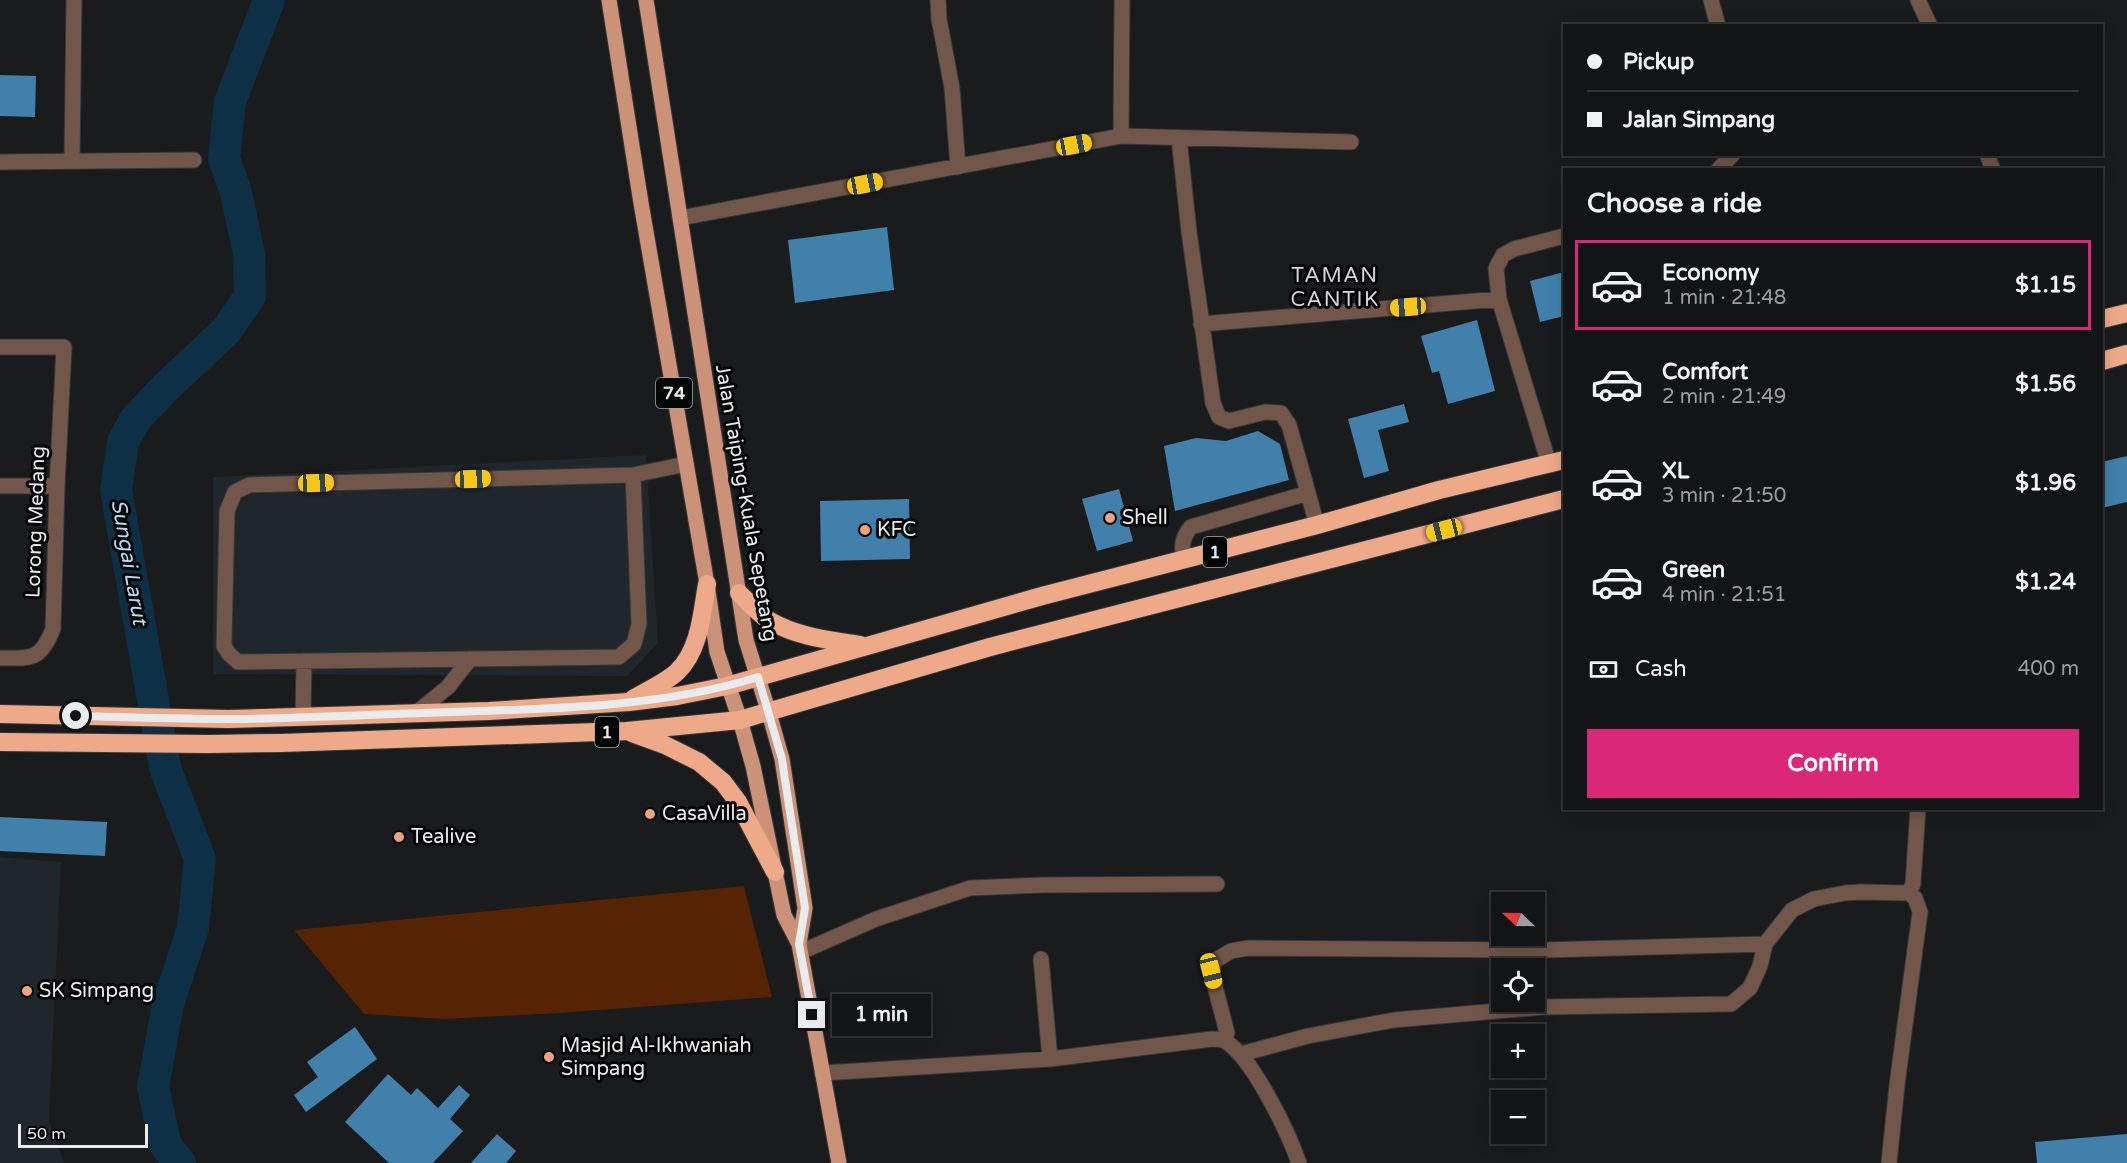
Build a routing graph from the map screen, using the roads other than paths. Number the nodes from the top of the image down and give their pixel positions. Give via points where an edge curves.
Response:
1 (74, 0) edge
2 (609, 0) edge
3 (646, 0) edge
4 (938, 0) edge
5 (1122, 0) edge
6 (1711, 0) edge
7 (1918, 0) edge
8 (1717, 24) edge
9 (1929, 24) edge
10 (1121, 136) junction
11 (1179, 138) junction
12 (1351, 142) dead end
13 (1731, 156) edge
14 (194, 160) dead end
15 (72, 161) junction
16 (0, 162) edge
17 (958, 167) junction
18 (1720, 168) edge
19 (680, 218) junction
20 (1563, 236) edge
21 (1499, 299) junction
22 (2127, 312) edge
23 (2103, 319) edge
24 (1202, 324) junction
25 (0, 347) edge
26 (2127, 354) edge
27 (2103, 361) edge
28 (1557, 462) edge
29 (686, 464) junction
30 (633, 475) junction
31 (0, 486) edge
32 (57, 486) junction
33 (1308, 493) junction
34 (1563, 499) edge
35 (1317, 525) junction
36 (1184, 560) junction
37 (707, 584) junction
38 (739, 593) junction
39 (866, 646) junction
40 (0, 658) edge
41 (470, 659) junction
42 (304, 661) junction
43 (758, 677) junction
44 (728, 686) junction
45 (628, 702) junction
46 (416, 713) junction
47 (769, 713) junction
48 (0, 714) edge
49 (303, 716) junction
50 (740, 720) junction
51 (627, 731) junction
52 (0, 742) edge
53 (1918, 810) edge
54 (775, 872) junction
55 (1217, 884) dead end
56 (1909, 893) junction
57 (1765, 944) junction
58 (800, 948) junction
59 (1041, 959) dead end
60 (1224, 1040) junction
61 (1241, 1054) junction
62 (1050, 1059) junction
63 (822, 1073) junction
64 (839, 1163) edge
65 (1299, 1163) edge
66 (1889, 1163) edge

1 - 15 street
2 - 29 main road, 74
3 - 19 main road, Jalan Taiping-Kuala Sepetang / 74
4 - 17 street via 952,88
5 - 10 street
6 - 8 street
7 - 9 street
10 - 11 street
10 - 17 street
11 - 12 street
11 - 24 street
13 - 18 street
14 - 15 street
15 - 16 street
17 - 19 street
19 - 38 main road, Jalan Taiping-Kuala Sepetang / 74
20 - 21 street via 1503,255 1496,268
21 - 24 street
21 - 28 street
22 - 23 highway
24 - 33 street via 1213,403 1219,417 1229,421 1265,412 1281,413 1289,425
25 - 32 street, Lorong Medang via 64,347
26 - 27 highway
28 - 35 highway, 1
29 - 30 street
29 - 37 main road, 74
30 - 41 street via 639,624 634,644 619,657
30 - 42 street via 249,485 235,492 227,511 224,646 238,662
31 - 32 street
32 - 40 street, Lorong Medang via 53,629 46,646 32,658
33 - 35 street
33 - 36 street via 1191,527 1184,536
34 - 47 highway, 1 via 990,647
35 - 36 highway, 1
36 - 39 highway, 1
37 - 44 main road, 74 via 717,652
37 - 45 highway via 693,649 677,672
38 - 39 highway via 768,620 792,632
38 - 43 main road, Jalan Taiping-Kuala Sepetang / 74 via 746,640
39 - 43 highway, 1
41 - 42 street
41 - 46 street via 448,687
42 - 49 street
43 - 44 highway, 1
43 - 47 main road, Jalan Taiping-Kuala Sepetang / 74
44 - 45 highway, 1
44 - 50 main road, 74
45 - 46 highway, 1
46 - 49 highway, 1
47 - 50 highway, 1
47 - 58 main road, Jalan Taiping-Kuala Sepetang / 74 via 782,759 805,908
48 - 49 highway, 1 via 209,719
50 - 51 highway, 1
50 - 54 main road, 74
51 - 52 highway, 1 via 208,744
51 - 54 highway via 699,762 723,782
53 - 56 street via 1913,884
54 - 58 main road, 74 via 784,915
55 - 58 street via 969,888
56 - 57 street via 1860,892 1814,899 1792,910
56 - 66 street via 1920,912
57 - 60 street via 1544,950 1231,951 1216,960 1211,971 1227,1033
57 - 61 street via 1750,988 1731,1004 1543,1007 1395,1020 1308,1036
58 - 63 main road, 74
59 - 62 street
60 - 61 street
60 - 62 street
61 - 65 street via 1277,1114
62 - 63 street
63 - 64 main road, 74

